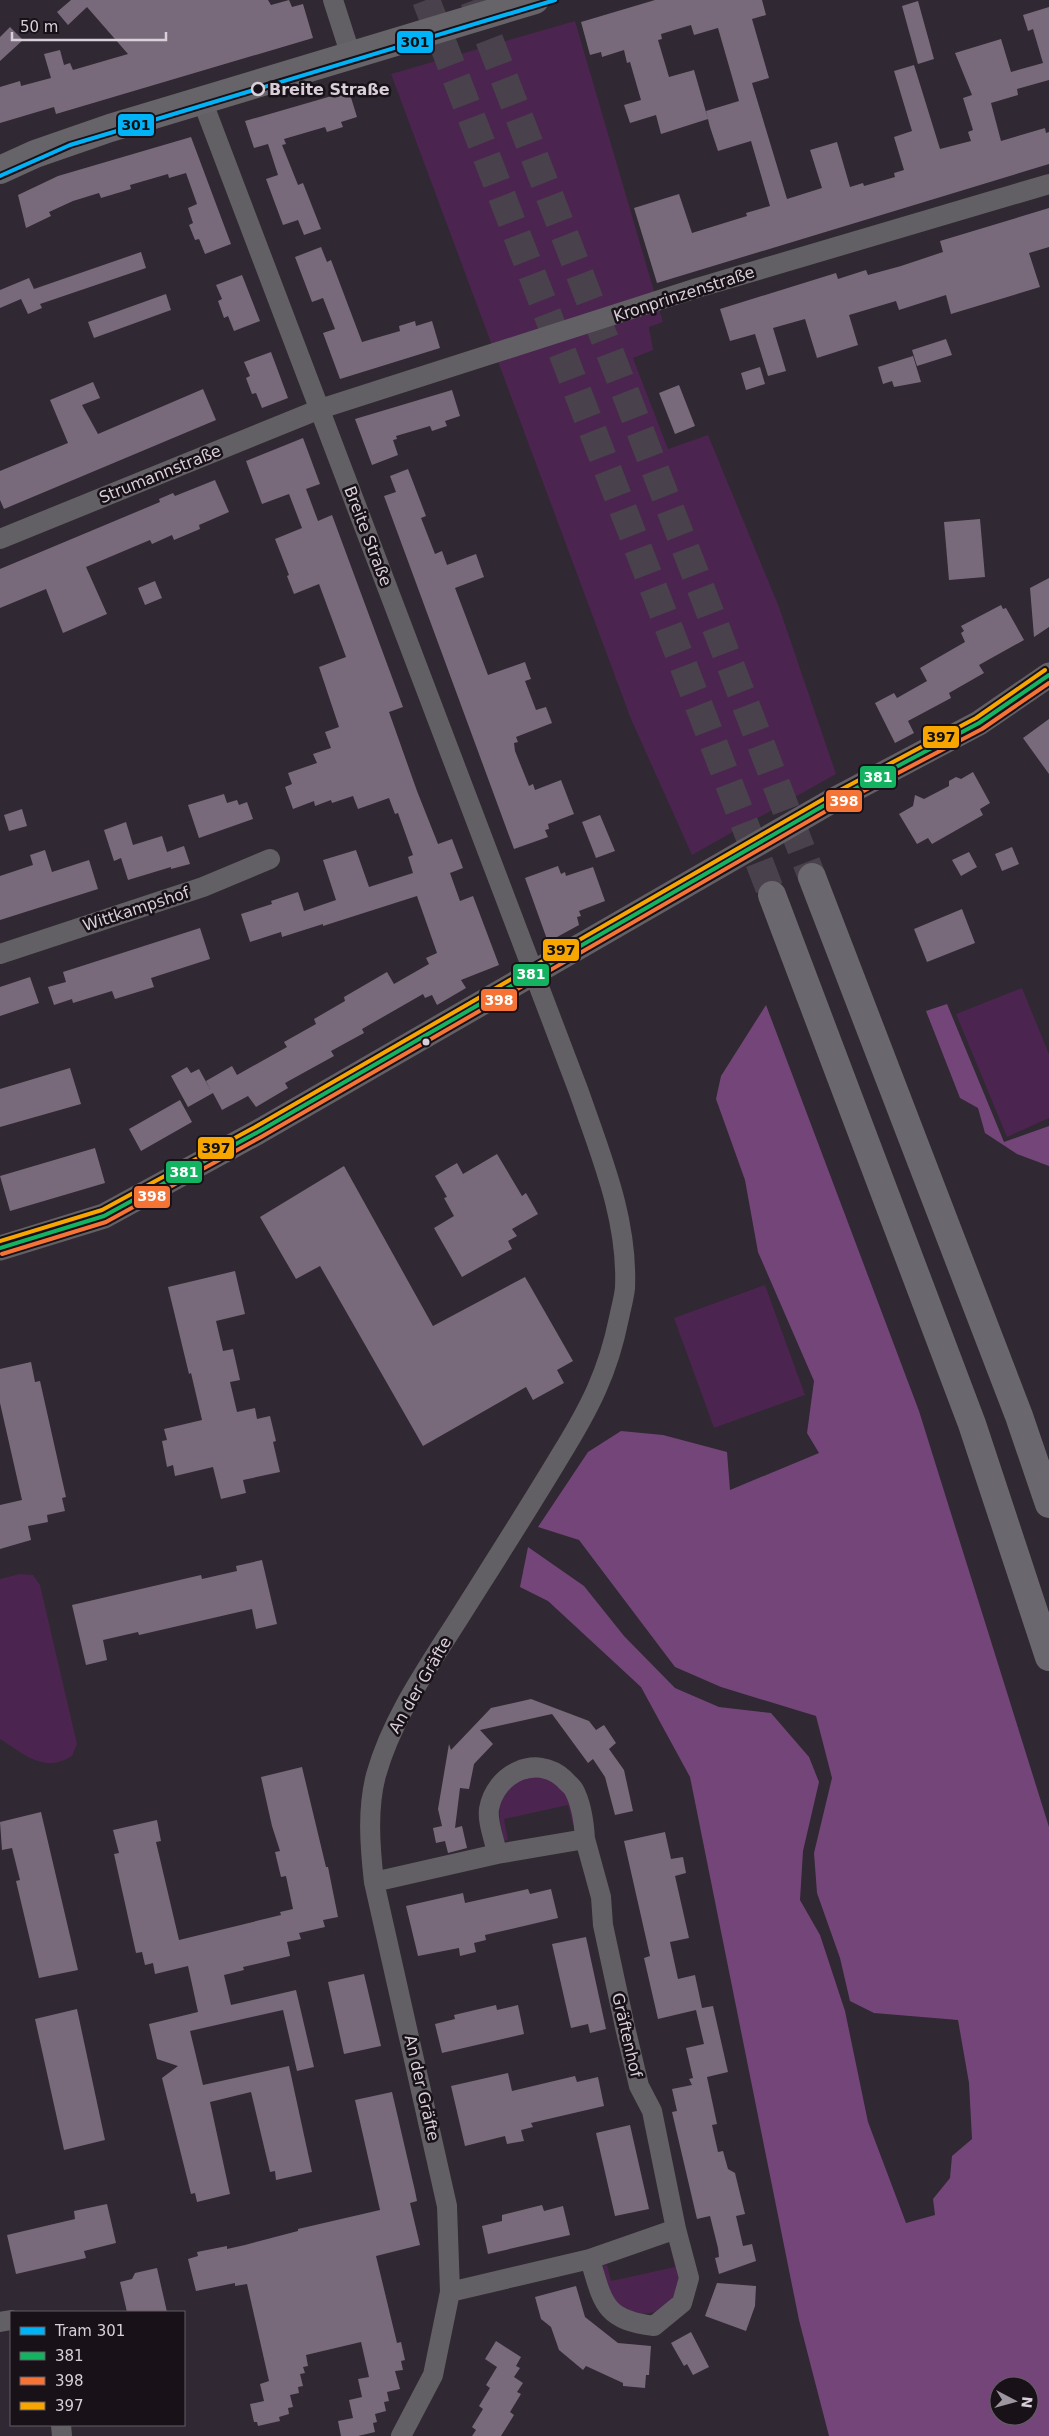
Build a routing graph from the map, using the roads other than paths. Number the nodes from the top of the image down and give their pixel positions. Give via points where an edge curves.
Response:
1 (333, 0) edge
2 (535, 0) edge
3 (351, 56) junction
4 (202, 100) junction
5 (0, 170) edge
6 (1049, 184) edge
7 (320, 409) junction
8 (0, 539) edge
9 (1049, 675) edge
10 (270, 859) dead end
11 (812, 877) tunnel mouth
12 (772, 895) tunnel mouth
13 (0, 954) edge
14 (535, 973) junction
15 (0, 1248) edge
16 (1049, 1504) edge
17 (1049, 1657) edge
18 (585, 1838) junction
19 (497, 1854) junction
20 (374, 1882) junction
21 (676, 2229) junction
22 (590, 2259) junction
23 (450, 2292) junction
24 (401, 2436) edge

1 - 3 street
2 - 3 main road
3 - 4 main road
4 - 5 main road via 59,144
4 - 7 street, Breite Straße
6 - 7 street, Kronprinzenstraße via 697,288
7 - 8 street, Strumannstraße
7 - 14 street, Breite Straße
9 - 14 street via 979,723 830,802
10 - 13 street, Wittkampshof via 203,887
11 - 16 highway via 1019,1416
12 - 17 highway via 972,1424
14 - 15 street via 104,1216
14 - 20 street, An der Gräfte via 619,1213 625,1289 614,1342 600,1386 512,1536 416,1687 390,1738 376,1774 371,1799
18 - 19 street
18 - 19 street, Gräftenhof via 584,1819 574,1789 556,1772 532,1767 509,1774 496,1788 489,1810
18 - 21 street, Gräftenhof via 601,1897 603,1925 625,2027 639,2086 652,2112
19 - 20 street
20 - 23 street, An der Gräfte via 447,2206
21 - 22 street
21 - 22 street, Gräftenhof via 689,2278 682,2303 654,2326 632,2324 614,2314 602,2298
22 - 23 street
23 - 24 street, An der Gräfte via 433,2375

